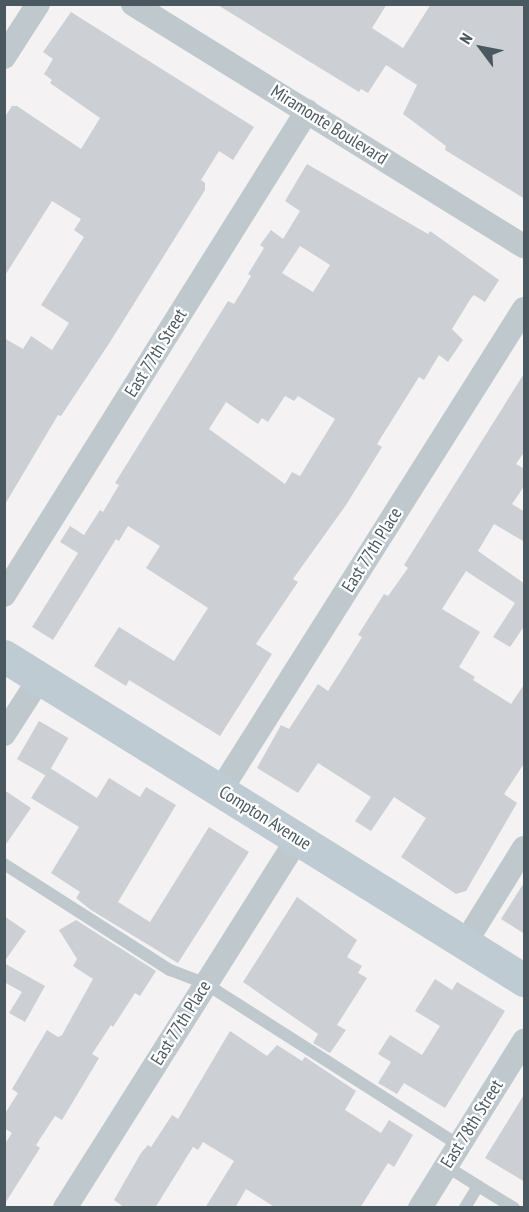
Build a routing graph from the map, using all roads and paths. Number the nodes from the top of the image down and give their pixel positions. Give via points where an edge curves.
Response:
1 (38, 4) edge
2 (133, 4) edge
3 (4, 57) edge
4 (307, 111) junction
5 (525, 246) edge
6 (525, 309) edge
7 (4, 595) edge
8 (4, 656) edge
9 (40, 678) junction
10 (4, 734) edge
11 (220, 790) junction
12 (297, 839) junction
13 (525, 848) edge
14 (4, 864) edge
15 (465, 944) junction
16 (525, 980) edge
17 (206, 984) junction
18 (525, 1041) edge
19 (459, 1145) junction
20 (446, 1166) junction
21 (478, 1186) junction
22 (65, 1208) edge
23 (420, 1208) edge
24 (465, 1208) edge
25 (514, 1208) edge

1 - 3 street
2 - 4 street, Miramonte Boulevard
4 - 5 street, Miramonte Boulevard
4 - 7 street, East 77th Street
6 - 11 street, East 77th Place
8 - 9 main road, Compton Avenue
9 - 10 street
9 - 11 main road, Compton Avenue
11 - 12 main road, Compton Avenue
12 - 15 main road, Compton Avenue
12 - 17 street, East 77th Place
13 - 15 street
14 - 17 lane via 170,970
15 - 16 main road, Compton Avenue
17 - 19 lane
17 - 22 street, East 77th Place
18 - 19 street, East 78th Street
19 - 20 street, East 78th Street
20 - 21 lane
20 - 23 street, East 78th Street
21 - 24 lane
21 - 25 lane

